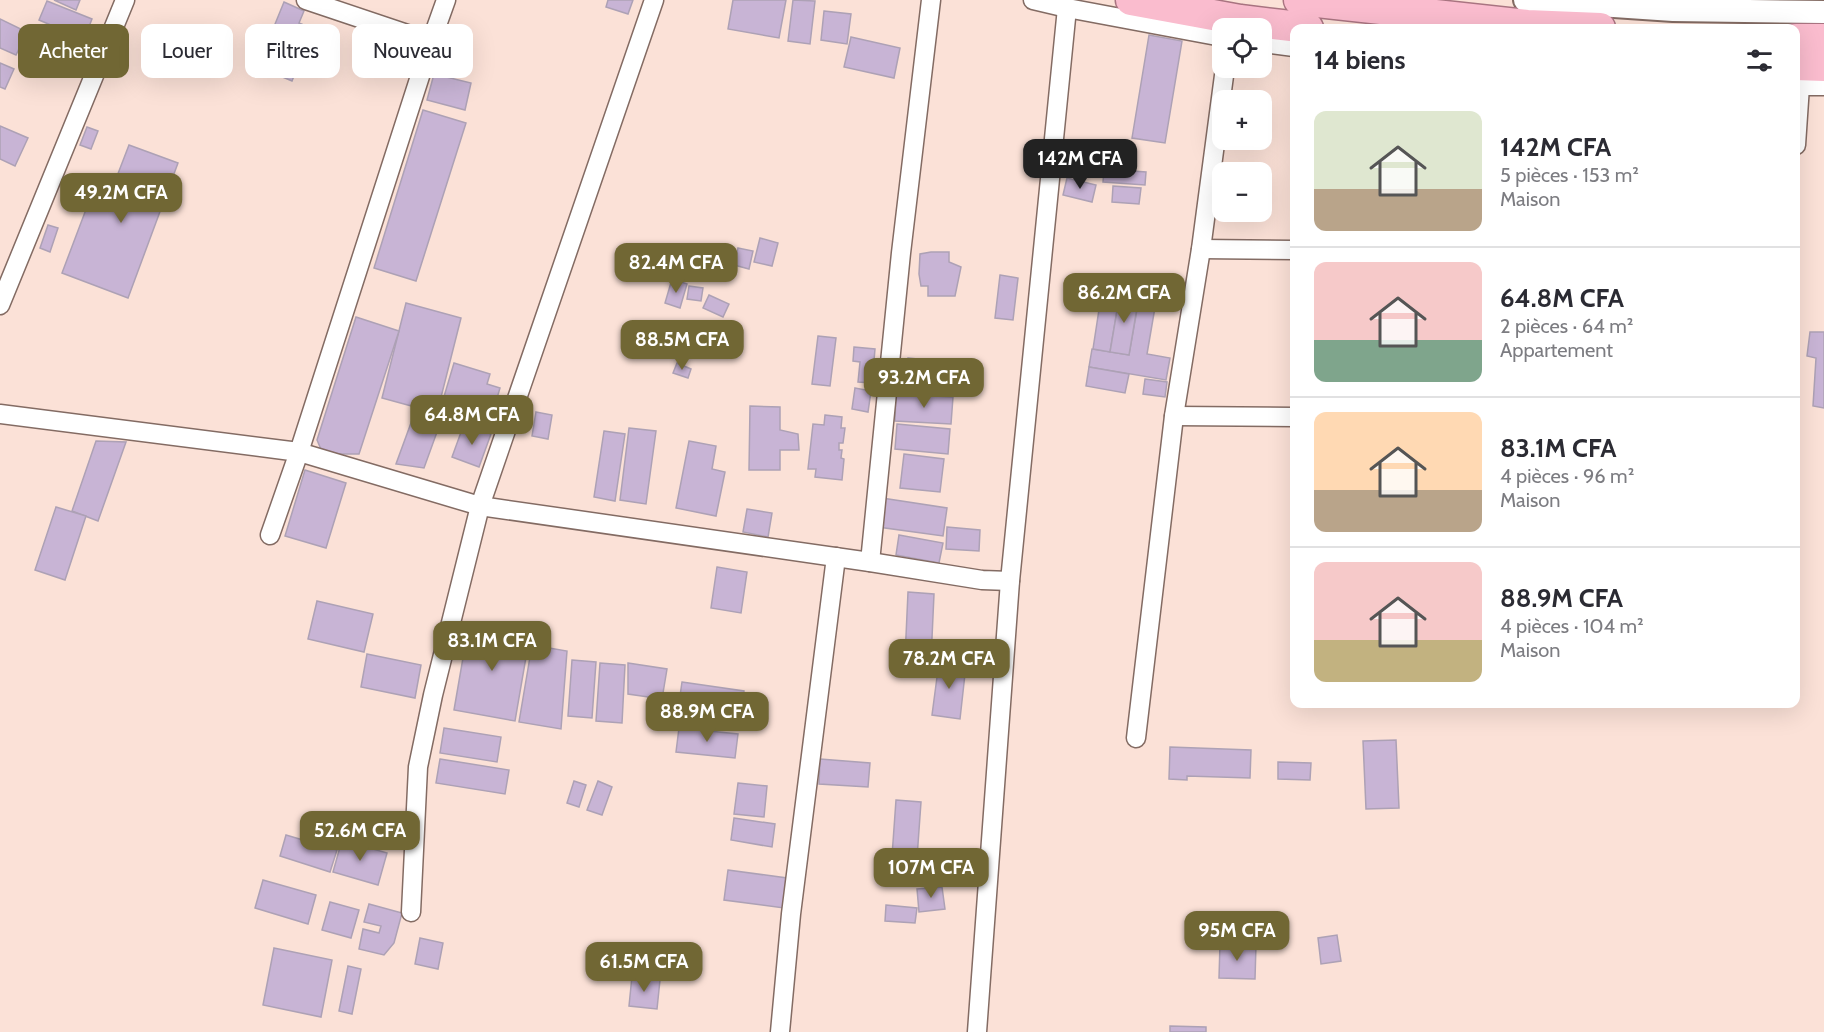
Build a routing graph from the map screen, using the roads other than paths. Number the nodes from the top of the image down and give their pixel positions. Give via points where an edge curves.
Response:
1 (125, 0) edge
2 (306, 0) edge
3 (446, 0) edge
4 (654, 0) edge
5 (931, 0) edge
6 (1033, 0) edge
7 (1131, 0) edge
8 (1299, 0) edge
9 (1525, 0) edge
10 (1067, 8) junction
11 (1824, 12) edge
12 (377, 24) edge
13 (437, 24) edge
14 (1518, 24) edge
15 (1290, 26) edge
16 (1212, 35) edge
17 (1824, 39) edge
18 (1272, 44) edge
19 (1290, 46) edge
20 (1800, 66) edge
21 (418, 78) edge
22 (1224, 78) edge
23 (1824, 86) edge
24 (1201, 249) junction
25 (1290, 250) edge
26 (0, 305) edge
27 (0, 414) edge
28 (1174, 416) junction
29 (1290, 417) edge
30 (299, 452) junction
31 (480, 506) junction
32 (270, 535) dead end
33 (836, 557) junction
34 (870, 562) junction
35 (1010, 581) junction
36 (1136, 738) dead end
37 (411, 912) dead end
38 (780, 1032) edge
39 (977, 1032) edge

1 - 26 street
2 - 12 street
3 - 13 street
4 - 31 street
5 - 34 street
6 - 10 street
7 - 15 highway
8 - 14 highway
9 - 11 street via 1673,10
10 - 16 street
10 - 35 street
17 - 20 highway
18 - 19 street
20 - 23 street
21 - 30 street
22 - 24 street
24 - 25 street
24 - 28 street
27 - 30 street
28 - 29 street
28 - 36 street
30 - 31 street
30 - 32 street
31 - 33 street
31 - 37 street via 418,767
33 - 34 street
33 - 38 street
34 - 35 street
35 - 39 street

